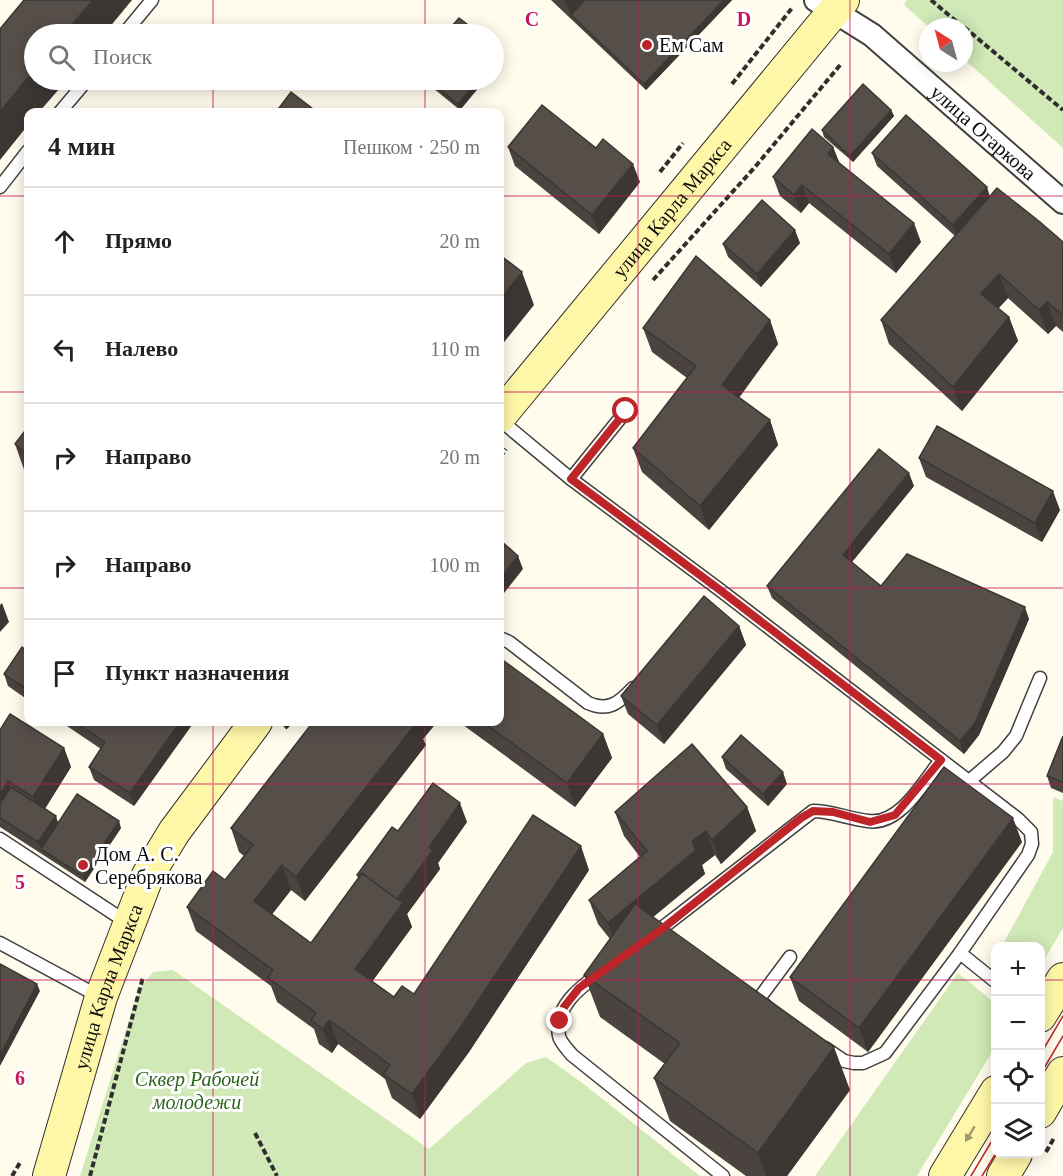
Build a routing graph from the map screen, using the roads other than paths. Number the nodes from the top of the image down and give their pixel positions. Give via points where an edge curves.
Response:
1 (152, 0) edge
2 (831, 4) edge
3 (132, 24) edge
4 (79, 90) edge
5 (63, 108) edge
6 (24, 156) edge
7 (0, 187) edge
8 (1063, 202) edge
9 (626, 411) dead end
10 (505, 424) edge
11 (571, 479) junction
12 (504, 640) edge
13 (1040, 678) dead end
14 (638, 681) edge
15 (270, 726) edge
16 (941, 760) junction
17 (968, 782) junction
18 (0, 839) edge
19 (128, 923) junction
20 (0, 943) edge
21 (643, 943) edge
22 (960, 953) junction
23 (789, 957) dead end
24 (606, 969) edge
25 (991, 978) edge
26 (1063, 979) edge
27 (101, 997) junction
28 (1045, 1009) edge
29 (777, 1014) edge
30 (815, 1041) edge
31 (1063, 1073) edge
32 (991, 1100) edge
33 (1049, 1122) edge
34 (1026, 1158) edge
35 (49, 1176) edge
36 (723, 1176) edge
37 (945, 1176) edge
38 (1003, 1176) edge

1 - 3 lane
2 - 8 street, улица Огаркова
2 - 10 street, улица Карла Маркса
4 - 5 lane
6 - 7 lane
9 - 11 lane
10 - 11 lane
11 - 16 lane via 716,594
12 - 14 lane via 597,707 614,705
13 - 17 lane via 1016,736
15 - 19 street, улица Карла Маркса via 174,832 148,875
16 - 17 lane
16 - 21 lane via 895,815 870,822 813,811 666,932
17 - 22 lane via 1018,819 1031,832 1032,844
18 - 19 lane
19 - 27 street, улица Карла Маркса
20 - 27 lane
22 - 25 lane
22 - 30 lane via 885,1053 854,1063 844,1061
23 - 29 lane via 753,997
24 - 36 lane via 579,988 564,1007 559,1038 572,1056
26 - 28 street
27 - 35 street, улица Карла Маркса
31 - 33 street
32 -> 37 street
34 - 38 street

